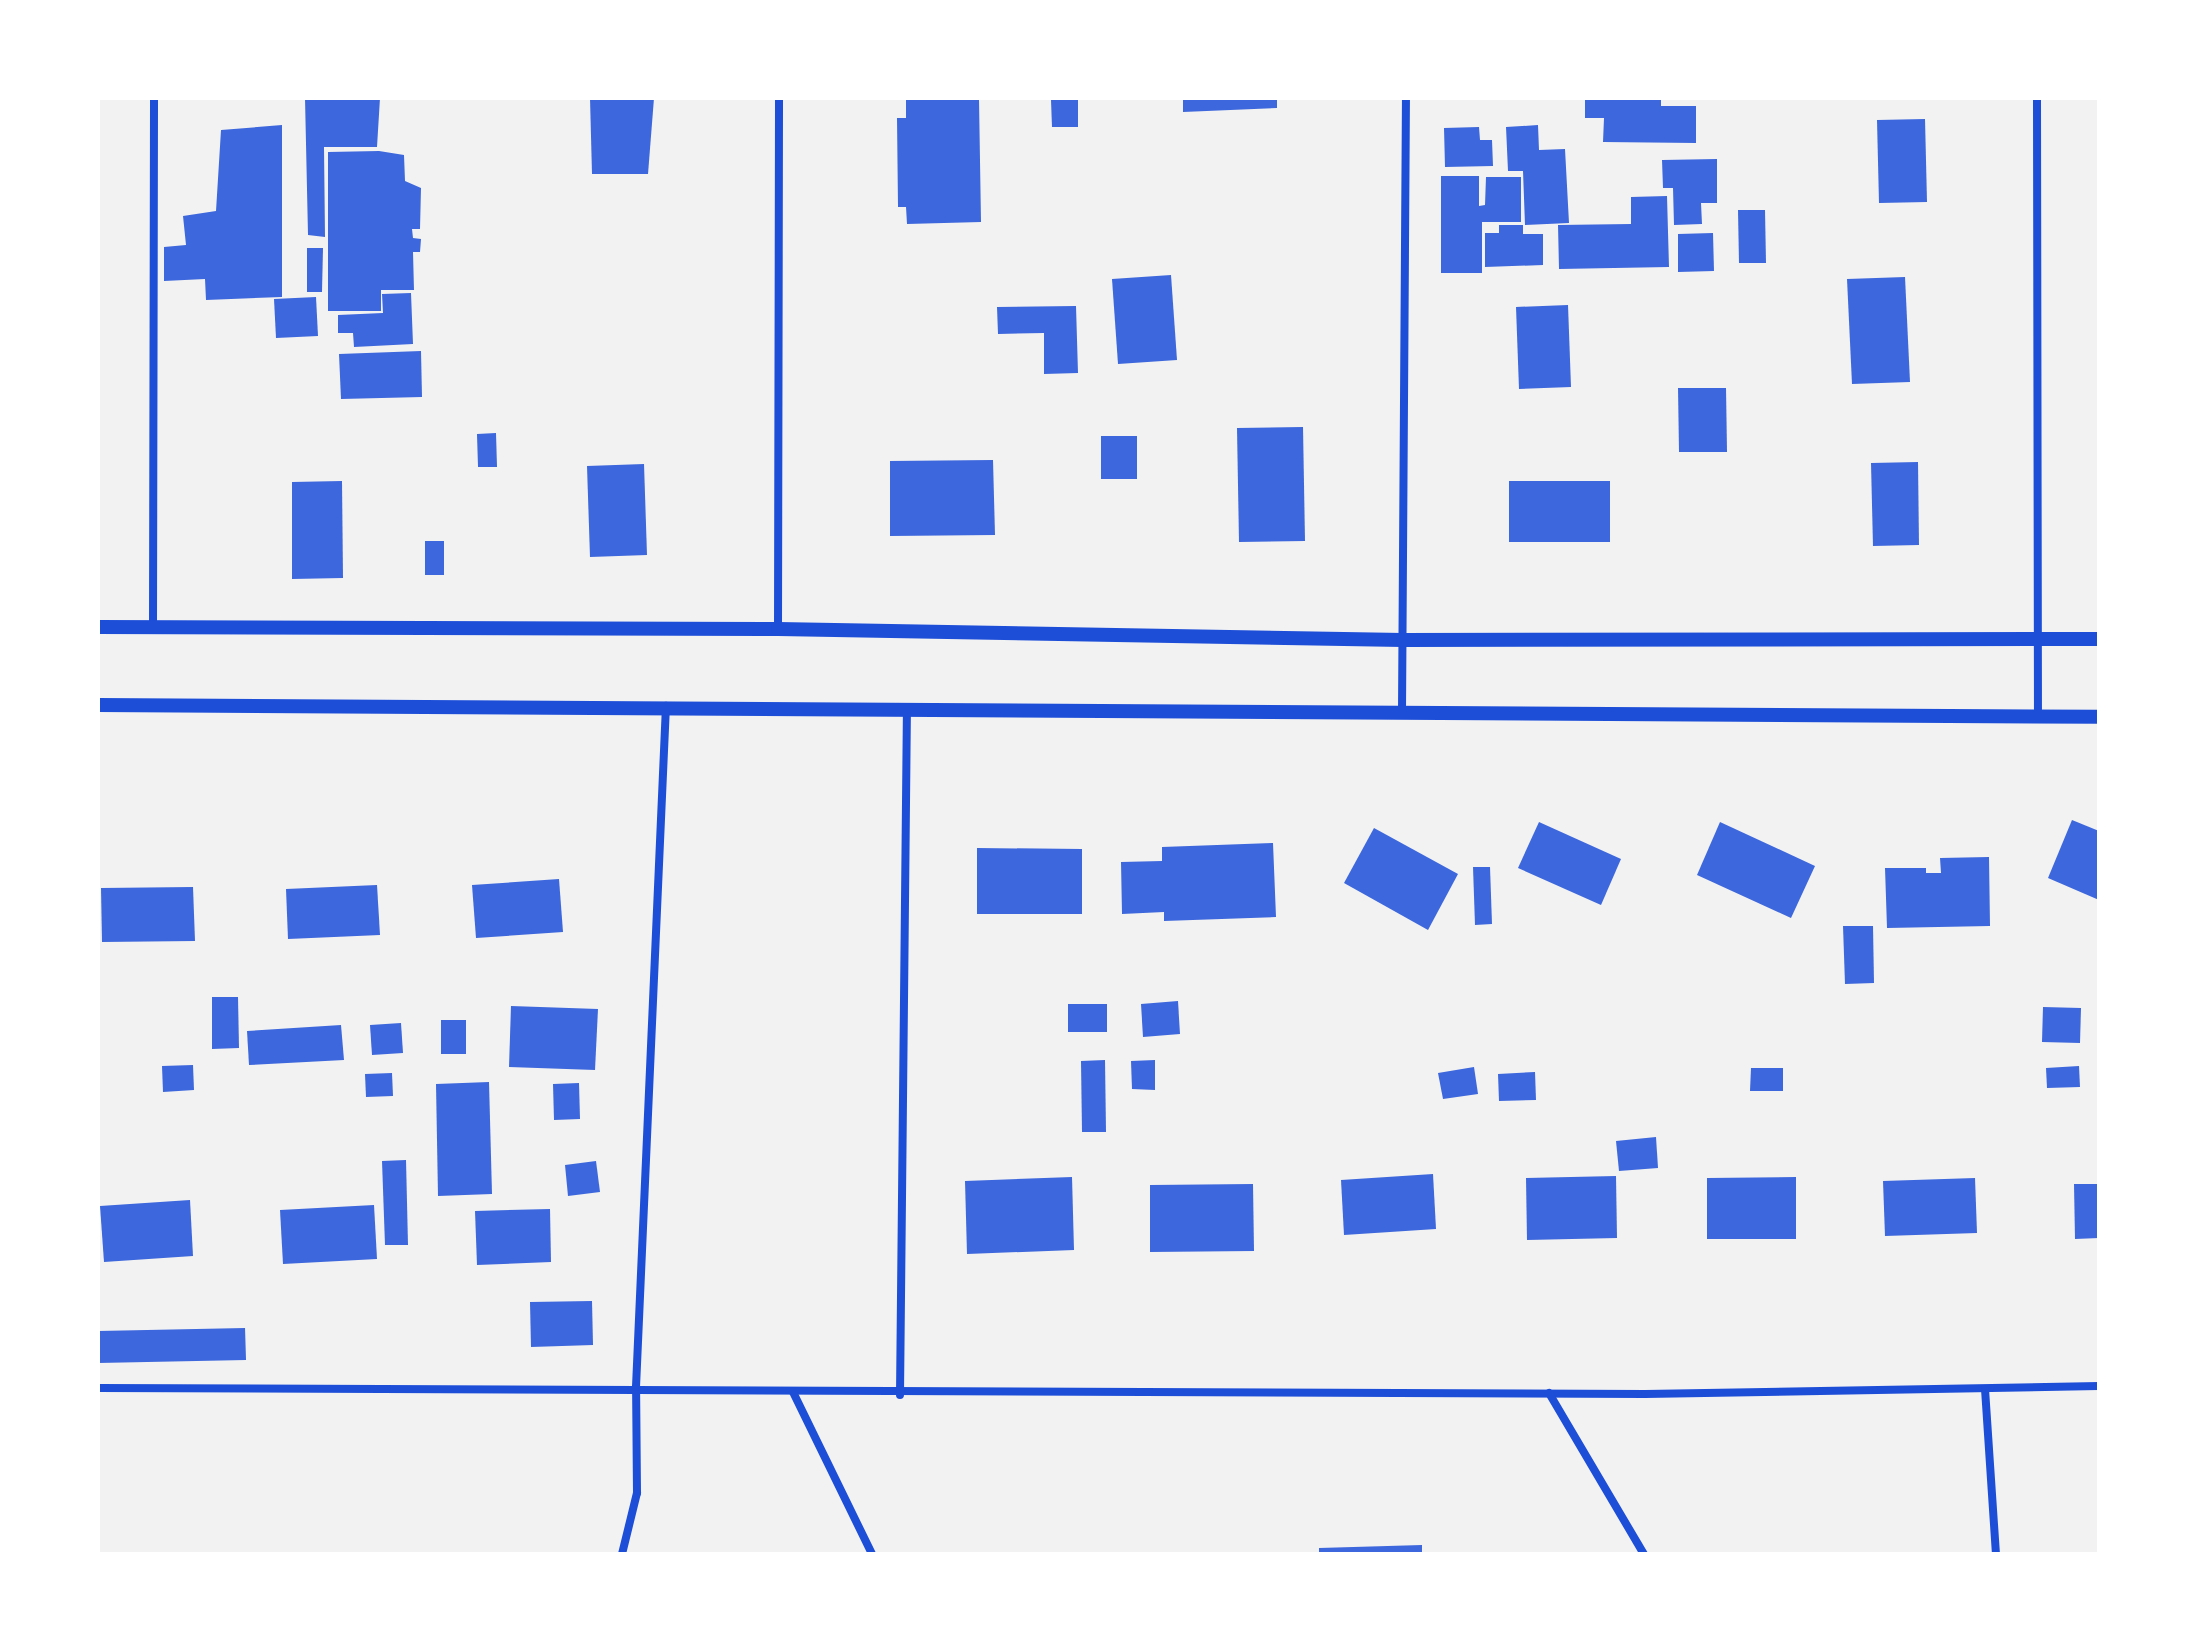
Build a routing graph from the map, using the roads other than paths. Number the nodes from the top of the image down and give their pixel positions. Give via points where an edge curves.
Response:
1 (154, 98) edge
2 (779, 98) edge
3 (1406, 98) edge
4 (2037, 98) edge
5 (98, 627) edge
6 (153, 628) junction
7 (778, 629) junction
8 (2038, 639) junction
9 (2099, 639) edge
10 (1403, 640) junction
11 (98, 705) edge
12 (666, 705) junction
13 (907, 708) junction
14 (1402, 711) junction
15 (2038, 715) junction
16 (2099, 717) edge
17 (2099, 1386) edge
18 (636, 1387) junction
19 (98, 1388) edge
20 (1985, 1389) junction
21 (793, 1392) junction
22 (1549, 1393) junction
23 (900, 1395) junction
24 (622, 1554) edge
25 (872, 1554) edge
26 (1644, 1554) edge
27 (1996, 1554) edge

1 - 6 street
2 - 7 street
3 - 10 street
4 - 8 street
5 - 6 street
6 - 7 street
7 - 10 street
8 - 9 street
8 - 10 street
8 - 15 street
10 - 14 street
11 - 12 street
12 - 13 street
12 - 18 street
13 - 14 street
13 - 23 street
14 - 15 street
15 - 16 street
17 - 20 street
18 - 19 street
18 - 21 street
18 - 24 street via 637,1493
20 - 22 street
20 - 27 street
21 - 23 street
21 - 25 street
22 - 23 street
22 - 26 street

